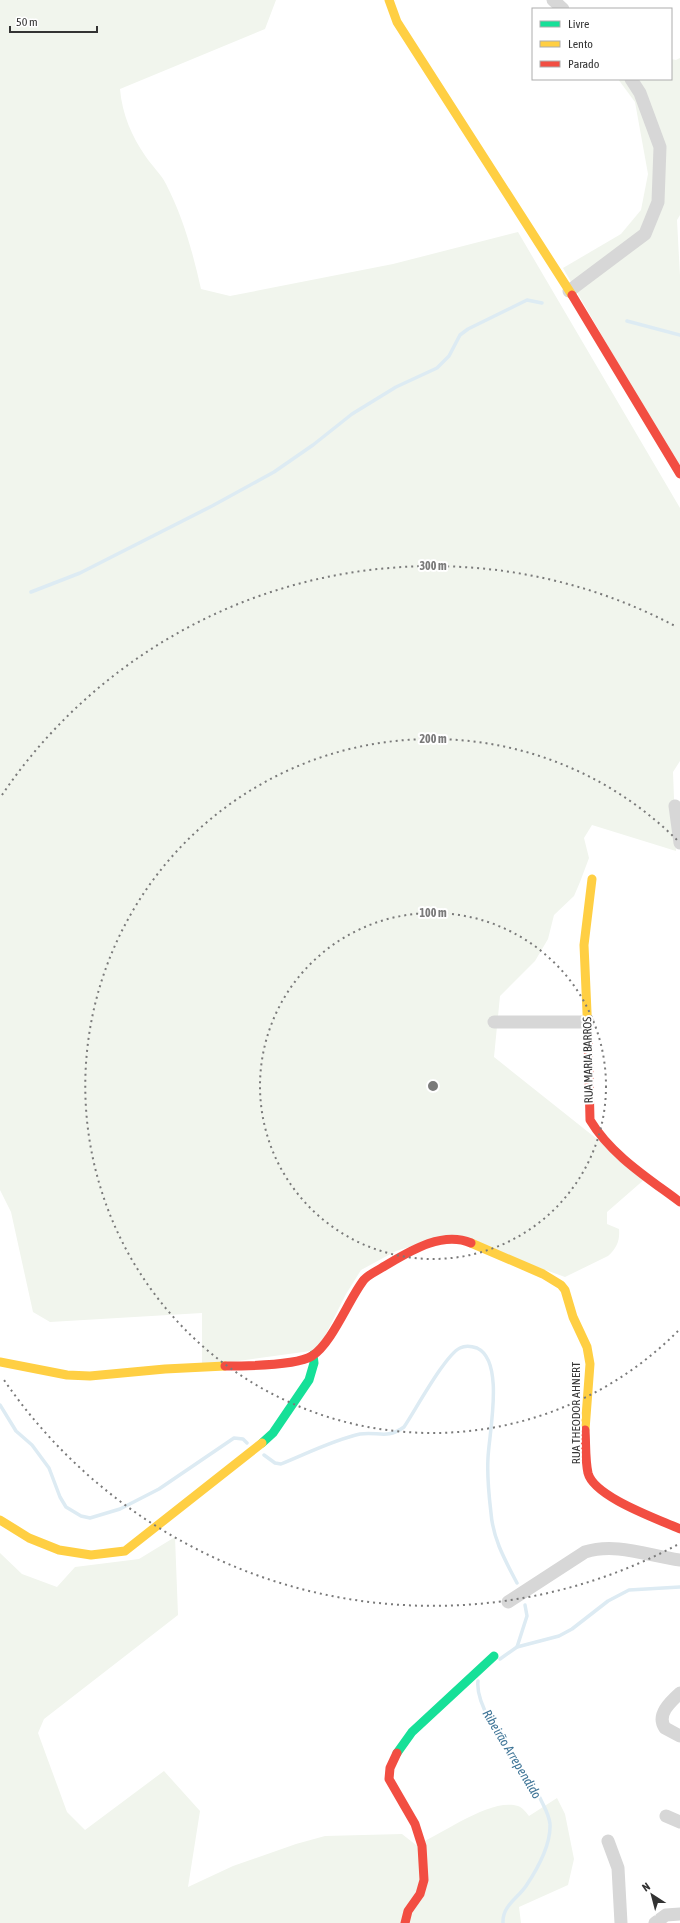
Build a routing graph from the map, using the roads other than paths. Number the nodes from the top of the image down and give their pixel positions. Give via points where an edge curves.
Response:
1 (389, 0) edge
2 (553, 0) edge
3 (562, 8) edge
4 (631, 80) edge
5 (569, 291) junction
6 (680, 474) edge
7 (675, 806) dead end
8 (680, 843) edge
9 (592, 879) dead end
10 (494, 1022) dead end
11 (588, 1022) junction
12 (680, 1202) edge
13 (313, 1354) junction
14 (0, 1362) edge
15 (0, 1520) edge
16 (680, 1529) edge
17 (680, 1560) edge
18 (508, 1602) dead end
19 (494, 1656) dead end
20 (677, 1696) edge
21 (680, 1736) edge
22 (666, 1816) dead end
23 (680, 1822) edge
24 (608, 1841) dead end
25 (680, 1914) edge
26 (404, 1923) edge
27 (621, 1923) edge
28 (655, 1923) edge

1 - 5 street via 397,22
2 - 3 street
4 - 5 street via 640,93 660,148 658,202 645,234
5 - 6 street
7 - 8 street
9 - 11 street, RUA MARIA BARROS via 584,945
10 - 11 street
11 - 12 street, RUA MARIA BARROS via 589,1112 593,1126 616,1150
13 - 14 street via 304,1360 268,1365 165,1369 90,1376 67,1375
13 - 15 street via 314,1363 309,1380 273,1433 240,1462 125,1551 79,1556 30,1540
13 - 16 street, RUA THEODOR AHNERT via 323,1345 364,1279 412,1250 444,1240 466,1241 526,1266 554,1280 565,1290 573,1317 587,1347 590,1364 585,1446 591,1480 598,1490 609,1497
17 - 18 street via 595,1548
19 - 26 street via 414,1731 397,1754 388,1772 389,1779 418,1830 422,1846 424,1880 420,1894
20 - 21 street via 664,1711 662,1725
22 - 23 street
24 - 27 street via 618,1868
25 - 28 street via 666,1915

